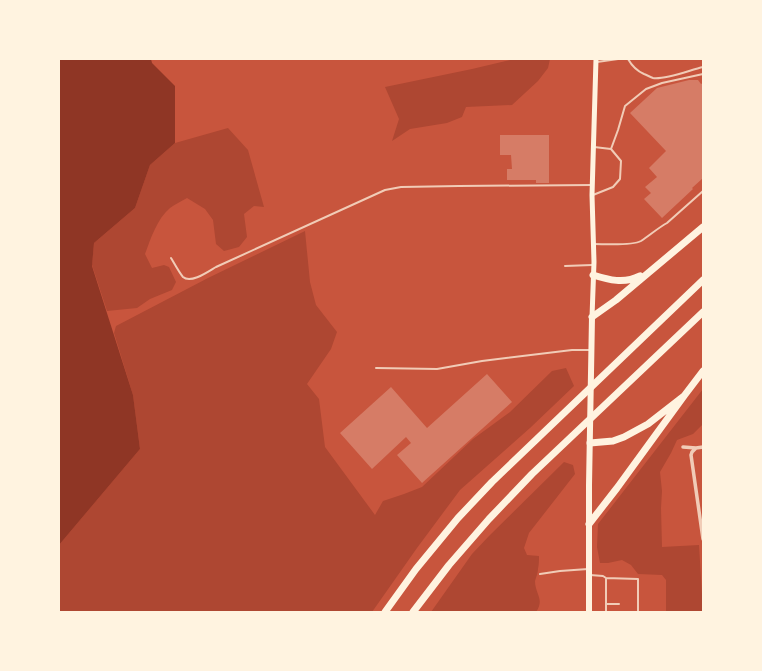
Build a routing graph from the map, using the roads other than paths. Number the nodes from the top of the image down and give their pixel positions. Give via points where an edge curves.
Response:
1 (618, 59) edge
2 (628, 59) edge
3 (596, 60) edge
4 (703, 67) edge
5 (703, 74) edge
6 (594, 147) junction
7 (611, 149) junction
8 (593, 185) junction
9 (703, 191) edge
10 (592, 196) junction
11 (703, 227) edge
12 (593, 244) junction
13 (171, 258) dead end
14 (593, 265) junction
15 (565, 266) dead end
16 (652, 269) junction
17 (593, 276) junction
18 (703, 280) edge
19 (703, 312) edge
20 (592, 317) junction
21 (592, 350) junction
22 (376, 368) dead end
23 (703, 371) edge
24 (684, 396) junction
25 (590, 443) junction
26 (683, 447) dead end
27 (703, 447) edge
28 (696, 448) junction
29 (589, 524) junction
30 (703, 539) edge
31 (589, 572) junction
32 (540, 574) dead end
33 (606, 578) junction
34 (606, 604) junction
35 (620, 604) dead end
36 (634, 604) dead end
37 (638, 604) junction
38 (385, 612) edge
39 (412, 612) edge
40 (589, 612) edge
41 (606, 612) edge
42 (638, 612) edge

1 - 3 lane
2 - 4 lane via 639,72 653,78
3 - 6 main road
5 - 7 lane via 646,89 625,106
6 - 7 lane
6 - 8 main road
7 - 10 lane via 621,161 620,179 613,187
8 - 10 main road
8 - 13 lane via 401,187 385,190 196,278 183,277
9 - 12 lane via 667,223 639,242
10 - 12 main road
11 - 16 highway
12 - 14 main road
14 - 15 lane
14 - 17 main road
16 - 17 highway via 634,279 624,281
16 - 20 highway
17 - 20 main road
18 - 38 highway via 492,482 416,569
19 - 39 highway via 532,474 489,519
20 - 21 main road
21 - 22 lane via 482,361 437,369
21 - 25 main road
23 - 24 highway
24 - 25 highway via 648,424 624,437 613,441
24 - 29 highway
25 - 29 main road
26 - 28 street
27 - 28 street
28 - 30 street via 691,455
29 - 31 main road
31 - 32 lane via 560,571
31 - 33 lane
31 - 40 main road
33 - 34 lane
33 - 37 lane via 638,579
34 - 35 lane
34 - 41 lane
36 - 37 lane
37 - 42 lane

